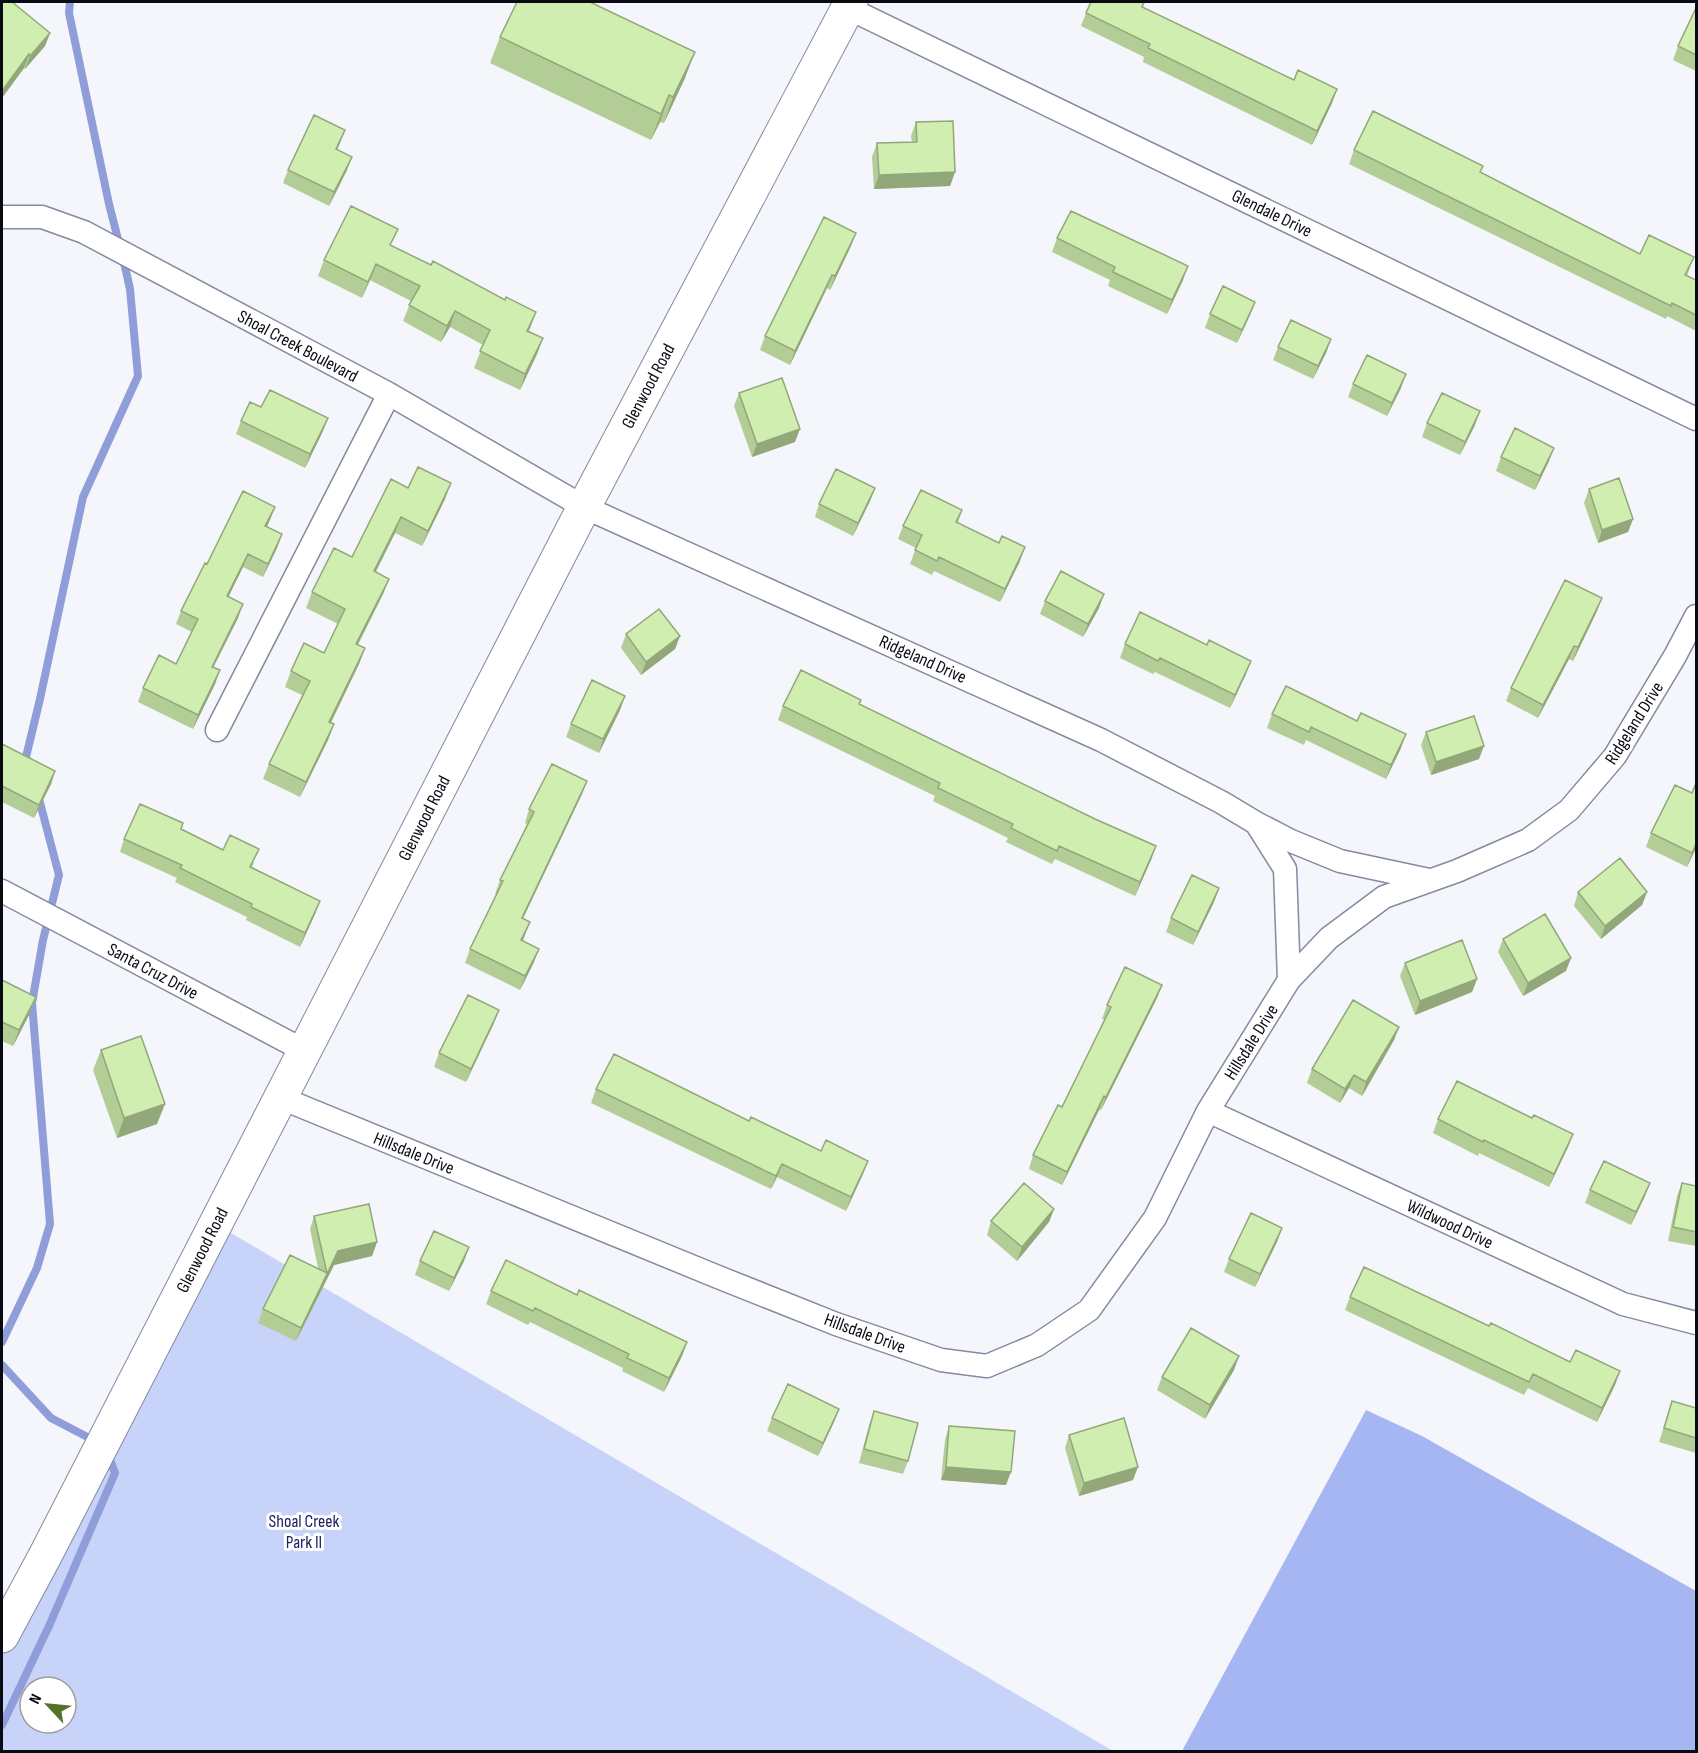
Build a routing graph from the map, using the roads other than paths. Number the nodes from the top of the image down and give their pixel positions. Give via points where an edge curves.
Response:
1 (849, 4) edge
2 (2, 217) edge
3 (389, 394) junction
4 (1696, 419) edge
5 (584, 507) junction
6 (1696, 616) edge
7 (217, 730) dead end
8 (1256, 823) junction
9 (1429, 880) junction
10 (2, 891) edge
11 (1289, 980) junction
12 (305, 1052) junction
13 (280, 1098) junction
14 (1208, 1111) junction
15 (1696, 1323) edge
16 (2, 1636) edge

1 - 4 street, Glendale Drive
1 - 5 main road, Glenwood Road
2 - 3 street, Shoal Creek Boulevard via 42,217 84,232
3 - 5 street, Shoal Creek Boulevard
3 - 7 street
5 - 8 street, Ridgeland Drive via 1101,740
5 - 12 main road, Glenwood Road
6 - 9 street, Ridgeland Drive via 1615,756 1569,810 1528,840
8 - 9 street, Ridgeland Drive via 1340,861
8 - 11 street, Ridgeland Drive via 1285,869
9 - 11 street, Ridgeland Drive via 1384,897 1329,938
10 - 12 street, Santa Cruz Drive
11 - 14 street, Hillsdale Drive
12 - 13 main road, Glenwood Road
13 - 14 street, Hillsdale Drive via 836,1323 941,1360 987,1366 1037,1345 1089,1310 1155,1218
13 - 16 main road, Glenwood Road
14 - 15 street, Wildwood Drive via 1623,1304

